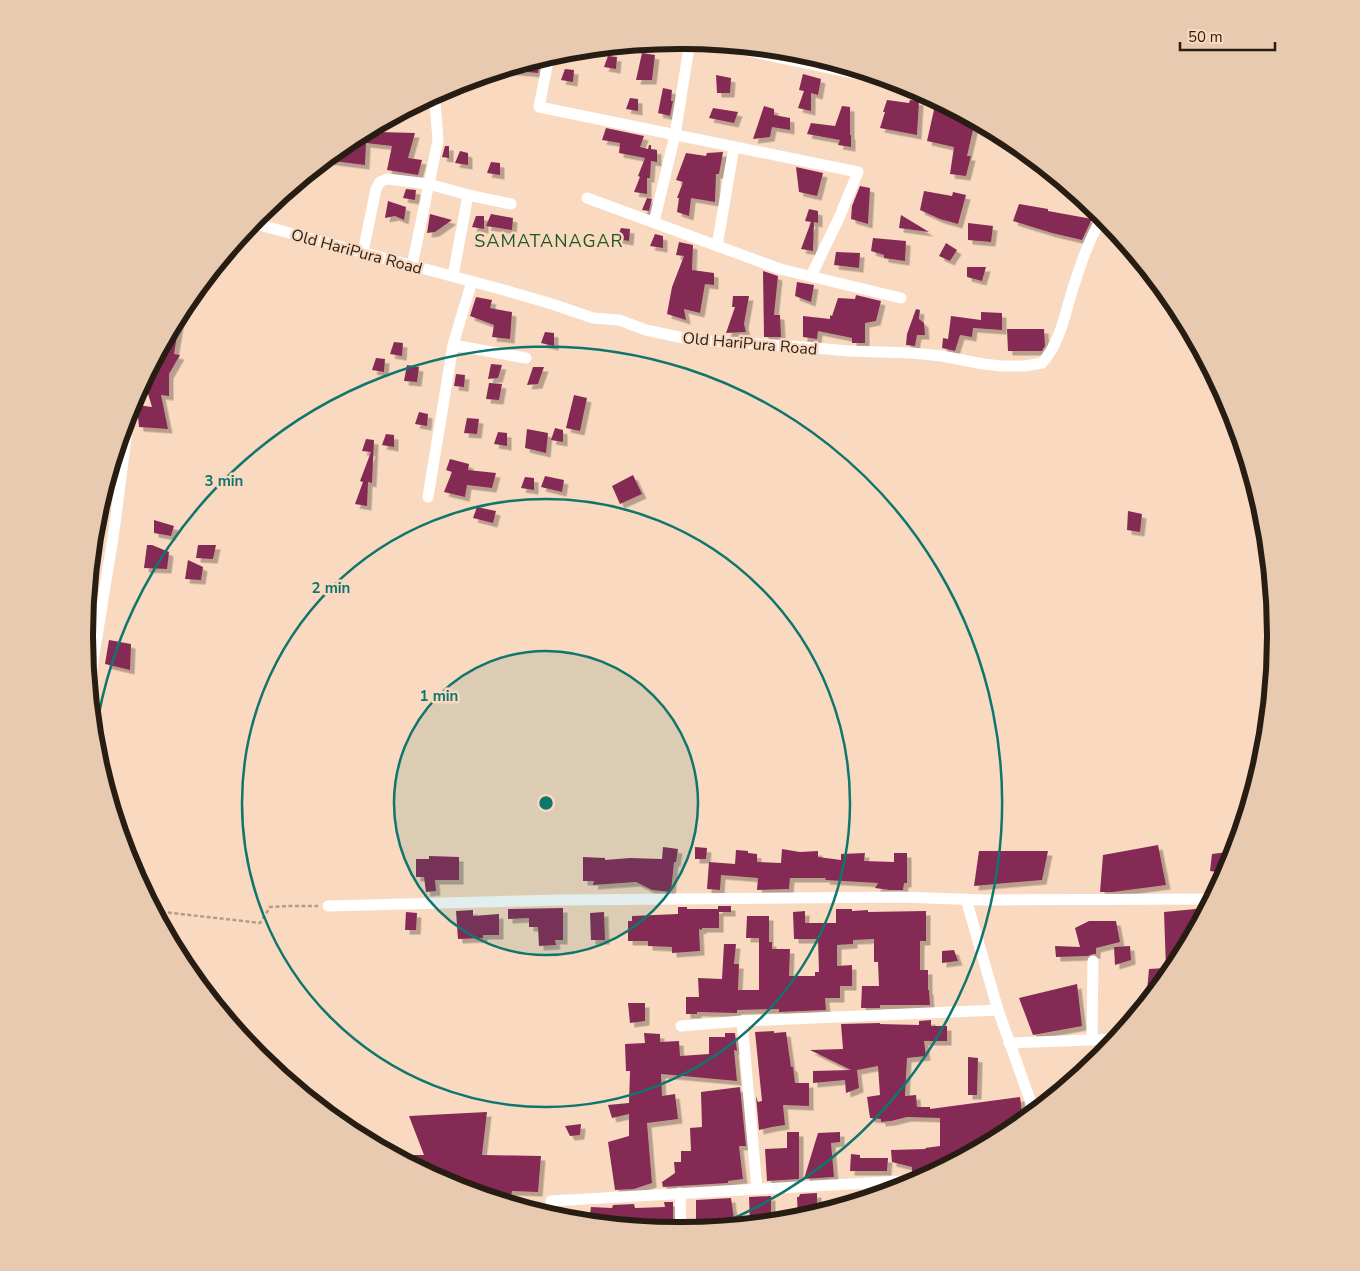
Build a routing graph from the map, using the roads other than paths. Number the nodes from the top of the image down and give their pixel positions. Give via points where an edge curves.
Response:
1 (689, 49) edge
2 (783, 58) edge
3 (547, 64) edge
4 (816, 65) edge
5 (435, 102) edge
6 (675, 135) junction
7 (734, 147) junction
8 (429, 184) junction
9 (468, 195) junction
10 (587, 198) dead end
11 (511, 204) dead end
12 (654, 222) junction
13 (1098, 224) edge
14 (261, 225) edge
15 (717, 246) junction
16 (363, 252) junction
17 (412, 266) junction
18 (453, 276) junction
19 (811, 276) junction
20 (472, 281) junction
21 (901, 298) dead end
22 (454, 345) junction
23 (526, 358) dead end
24 (125, 444) edge
25 (428, 497) dead end
26 (94, 655) edge
27 (966, 899) junction
28 (1204, 899) edge
29 (328, 906) road end
30 (1093, 962) dead end
31 (998, 1010) junction
32 (742, 1020) junction
33 (681, 1026) dead end
34 (1105, 1039) edge
35 (1092, 1040) junction
36 (1009, 1043) junction
37 (1032, 1105) edge
38 (896, 1181) edge
39 (757, 1189) junction
40 (680, 1193) junction
41 (551, 1207) edge
42 (681, 1222) edge

1 - 6 street
2 - 4 street
3 - 6 street via 538,107
5 - 8 street via 438,140
6 - 7 street
6 - 12 street
7 - 15 street
7 - 19 street via 858,172
8 - 9 street
8 - 16 street via 387,179 380,182
8 - 17 street
9 - 11 street
9 - 18 street
10 - 12 street
12 - 15 street
13 - 20 street, Old HariPura Road via 1052,349 1042,363 1025,366 983,364 912,353 693,340 646,330 619,320 593,318
14 - 16 street, Old HariPura Road
15 - 19 street via 780,269
16 - 17 street, Old HariPura Road
17 - 18 street, Old HariPura Road
18 - 20 street, Old HariPura Road
19 - 21 street
20 - 22 street
22 - 23 street
22 - 25 street
24 - 26 street
27 - 28 street
27 - 29 street via 900,896
27 - 31 street
30 - 35 street
31 - 32 street
31 - 36 street
32 - 33 street
32 - 39 street
34 - 35 street
35 - 36 street
36 - 37 street
38 - 39 street
39 - 40 street
40 - 41 street via 551,1201
40 - 42 street

